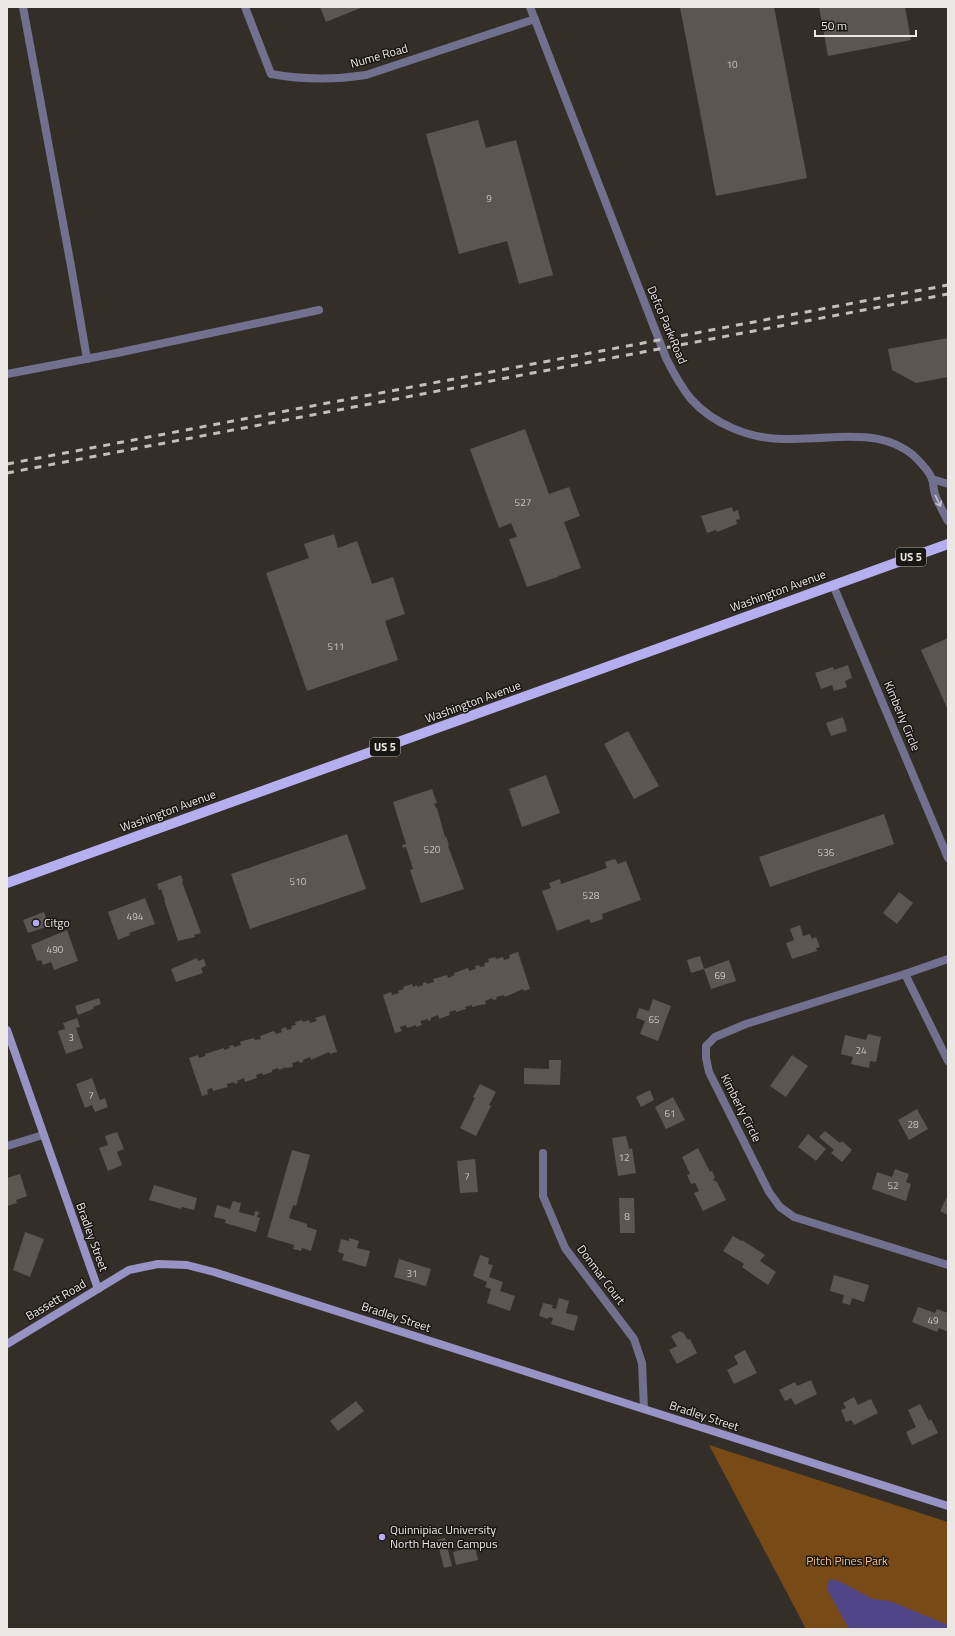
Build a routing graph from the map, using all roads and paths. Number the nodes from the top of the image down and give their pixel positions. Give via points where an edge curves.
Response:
1 (23, 7) edge
2 (245, 7) edge
3 (530, 7) edge
4 (535, 19) junction
5 (319, 310) dead end
6 (87, 359) junction
7 (7, 374) edge
8 (932, 479) junction
9 (948, 484) edge
10 (948, 521) edge
11 (948, 544) edge
12 (833, 585) junction
13 (948, 858) edge
14 (7, 883) edge
15 (948, 959) edge
16 (905, 974) junction
17 (7, 1030) edge
18 (948, 1061) edge
19 (43, 1135) junction
20 (7, 1146) edge
21 (544, 1153) dead end
22 (948, 1265) edge
23 (98, 1289) junction
24 (7, 1344) edge
25 (644, 1409) junction
26 (948, 1506) edge

1 - 6 street
2 - 4 street, Nume Road via 272,74 315,79 366,75
3 - 4 street, Defco Park Road
4 - 8 street, Defco Park Road via 666,358 692,399 709,416 730,427 757,436 782,439 864,436 884,439 912,455
5 - 6 street
6 - 7 street
8 - 9 street
8 -> 10 street, Defco Park Road via 936,498
11 - 12 main road, Washington Avenue / US 5
12 - 13 street, Kimberly Circle
12 - 14 main road, Washington Avenue / US 5
15 - 16 street, Kimberly Circle
16 - 18 street
16 - 22 street, Kimberly Circle via 746,1024 714,1037 706,1046 706,1058 709,1072 769,1192 780,1207 794,1217
17 - 19 street, Bradley Street
19 - 20 street
19 - 23 street, Bradley Street
21 - 25 street, Donmar Court via 543,1196 565,1248 634,1339 642,1363
23 - 24 street, Bassett Road
23 - 25 street, Bradley Street via 129,1270 158,1264 187,1265
25 - 26 street, Bradley Street

